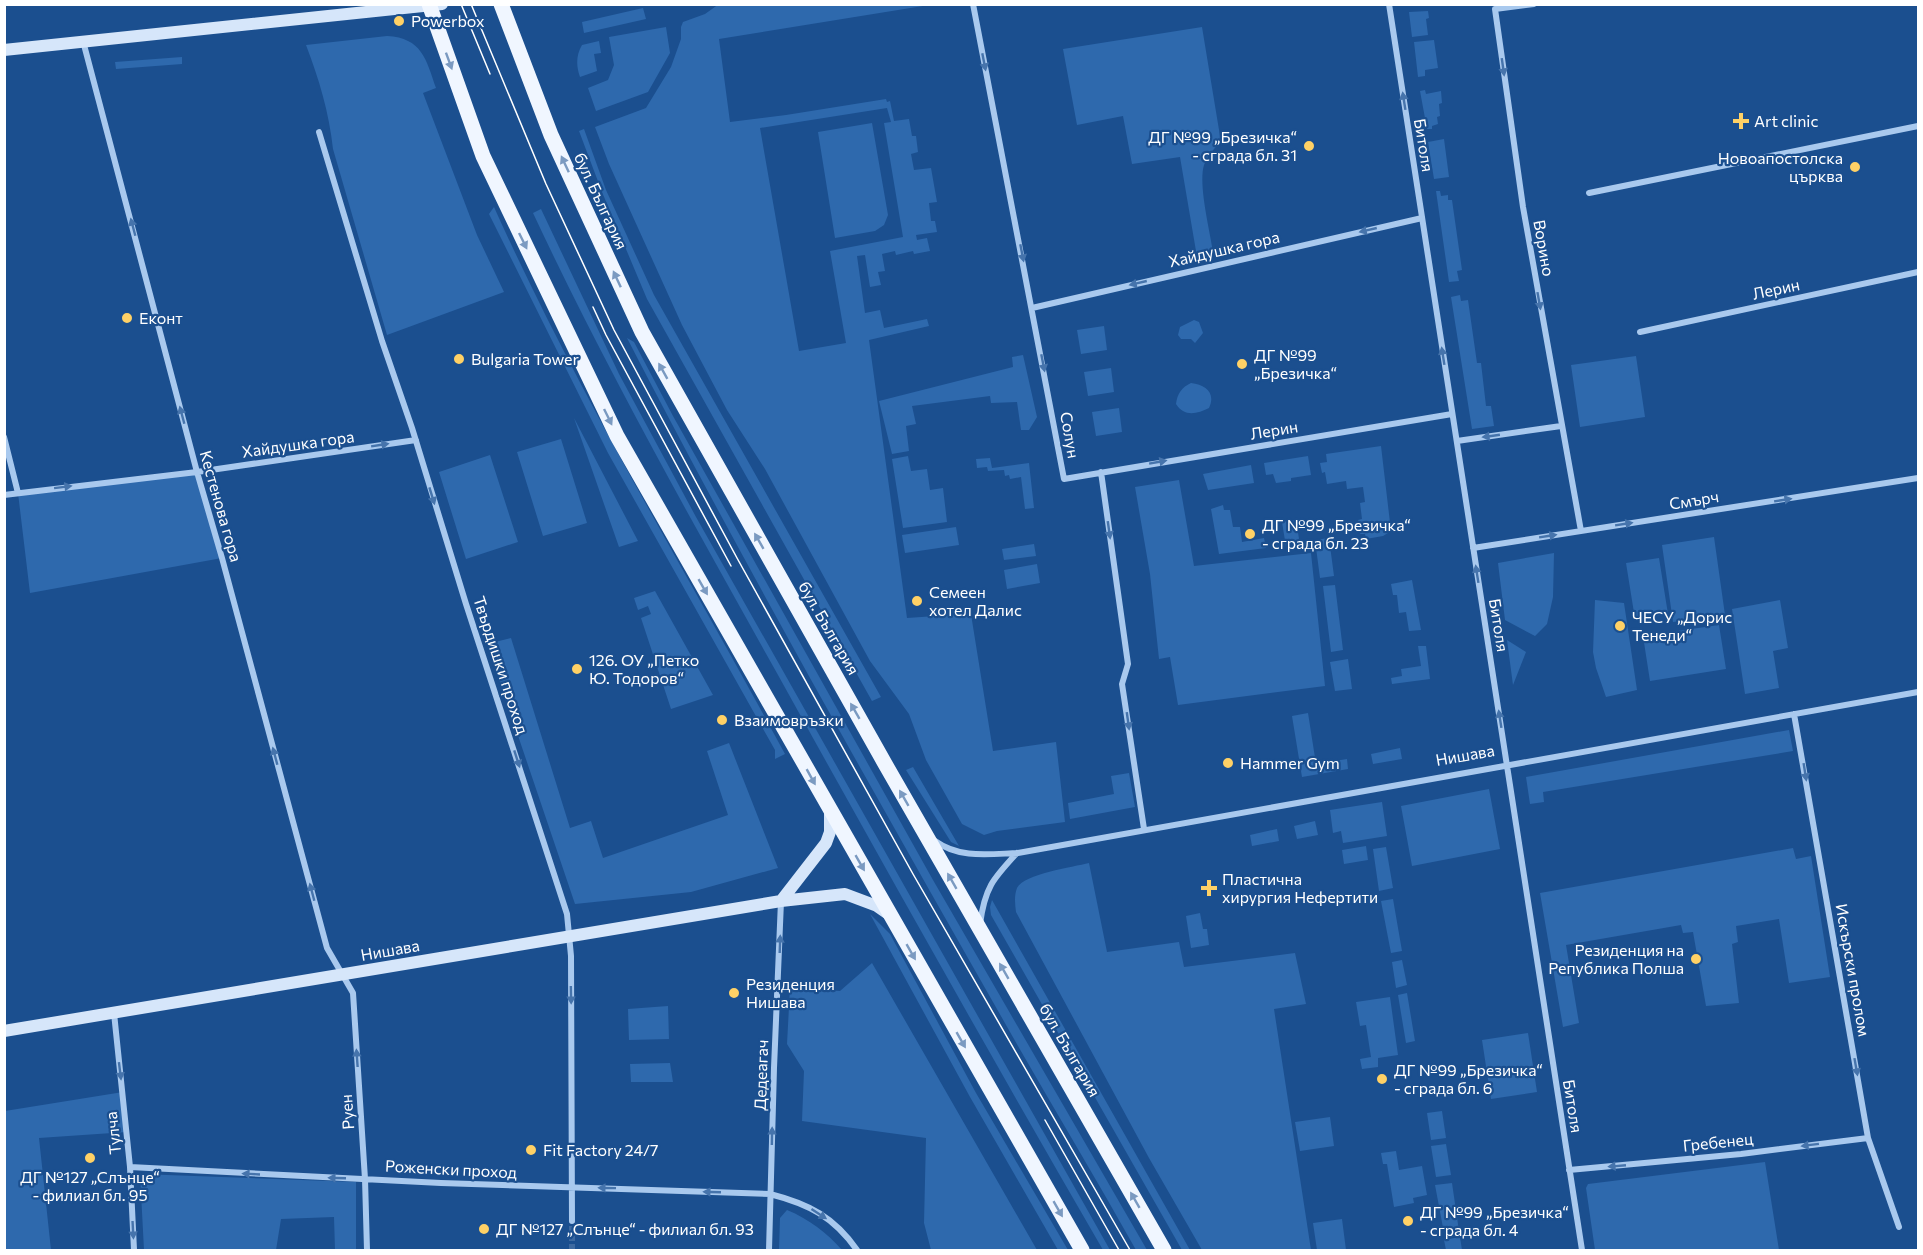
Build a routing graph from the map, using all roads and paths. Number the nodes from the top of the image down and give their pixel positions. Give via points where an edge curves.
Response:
1 (501, 4) edge
2 (973, 4) edge
3 (1389, 4) edge
4 (1534, 4) edge
5 (433, 5) edge
6 (84, 41) junction
7 (4, 50) edge
8 (1918, 126) edge
9 (319, 132) dead end
10 (1589, 193) dead end
11 (1422, 218) junction
12 (1918, 272) edge
13 (1032, 308) junction
14 (1640, 332) dead end
15 (1452, 414) junction
16 (1561, 426) junction
17 (4, 437) edge
18 (416, 440) junction
19 (1456, 441) junction
20 (197, 472) junction
21 (1101, 472) junction
22 (1918, 478) edge
23 (18, 493) junction
24 (4, 495) edge
25 (1581, 531) junction
26 (1473, 548) junction
27 (1918, 692) edge
28 (1794, 714) junction
29 (1507, 765) junction
30 (830, 812) junction
31 (1144, 829) junction
32 (925, 834) junction
33 (1018, 853) junction
34 (781, 900) junction
35 (891, 915) junction
36 (979, 929) junction
37 (568, 936) junction
38 (343, 974) junction
39 (114, 1013) junction
40 (4, 1031) edge
41 (1868, 1138) junction
42 (130, 1167) junction
43 (1569, 1170) junction
44 (365, 1179) junction
45 (572, 1188) junction
46 (770, 1194) junction
47 (572, 1221) tunnel mouth
48 (1899, 1227) dead end
49 (134, 1251) edge
50 (367, 1251) edge
51 (769, 1251) edge
52 (857, 1251) edge
53 (1082, 1251) edge
54 (1164, 1251) edge
55 (1582, 1251) edge

32 -> 1 main road, бул. България via 642,332 551,135
2 -> 13 street, Солун
11 -> 3 street, Битоля
4 -> 16 street, Ворино via 1495,9 1523,207
5 - 6 street
5 -> 30 main road via 483,156 617,436
6 - 7 street
20 -> 6 street, Кестенова гора
8 - 10 street
9 - 18 street, Твърдишки проход
11 -> 13 street, Хайдушка гора
15 -> 11 street, Битоля
12 - 14 street, Лерин
13 -> 21 street, Солун via 1064,479
15 - 19 street, Битоля
21 -> 15 street, Лерин
16 -> 19 street
16 - 25 street
17 - 23 street
20 -> 18 street, Хайдушка гора
18 -> 37 street, Твърдишки проход via 567,914
19 - 26 street, Битоля
23 -> 20 street, Хайдушка гора
38 -> 20 street, Кестенова гора via 327,948
21 -> 31 street, Солун via 1128,664 1122,684
25 -> 22 street, Смърч
23 - 24 street, Хайдушка гора
26 -> 25 street, Смърч
29 -> 26 street, Битоля
27 - 28 street, Нишава
28 - 29 street, Нишава
28 -> 41 street, Искърски пролом
29 - 31 street, Нишава
29 - 43 street, Битоля
30 - 34 street via 826,843
30 -> 35 main road
31 - 33 street, Нишава
32 - 33 street, Нишава via 956,852
36 -> 32 main road, бул. България
33 - 36 street via 992,882 983,902
34 - 35 street, Нишава via 845,894
34 - 37 street, Нишава
46 -> 34 street, Дедеагач
35 -> 53 main road
54 -> 36 main road, бул. България
37 - 38 street, Нишава
37 -> 45 street, Твърдишки проход
38 - 39 street, Нишава
44 -> 38 street, Руен via 353,993
39 - 40 street, Нишава
39 -> 42 street, Тулча
41 -> 43 street, Гребенец
41 - 48 street, Искърски пролом
44 -> 42 street, Роженски проход
42 -> 49 street, Тулча
43 - 55 street, Битоля
44 - 45 street, Роженски проход
44 - 50 street, Руен
46 -> 45 street, Роженски проход
45 - 47 street, Твърдишки проход
46 - 51 street, Дедеагач
46 -> 52 street, Роженски проход via 820,1213

